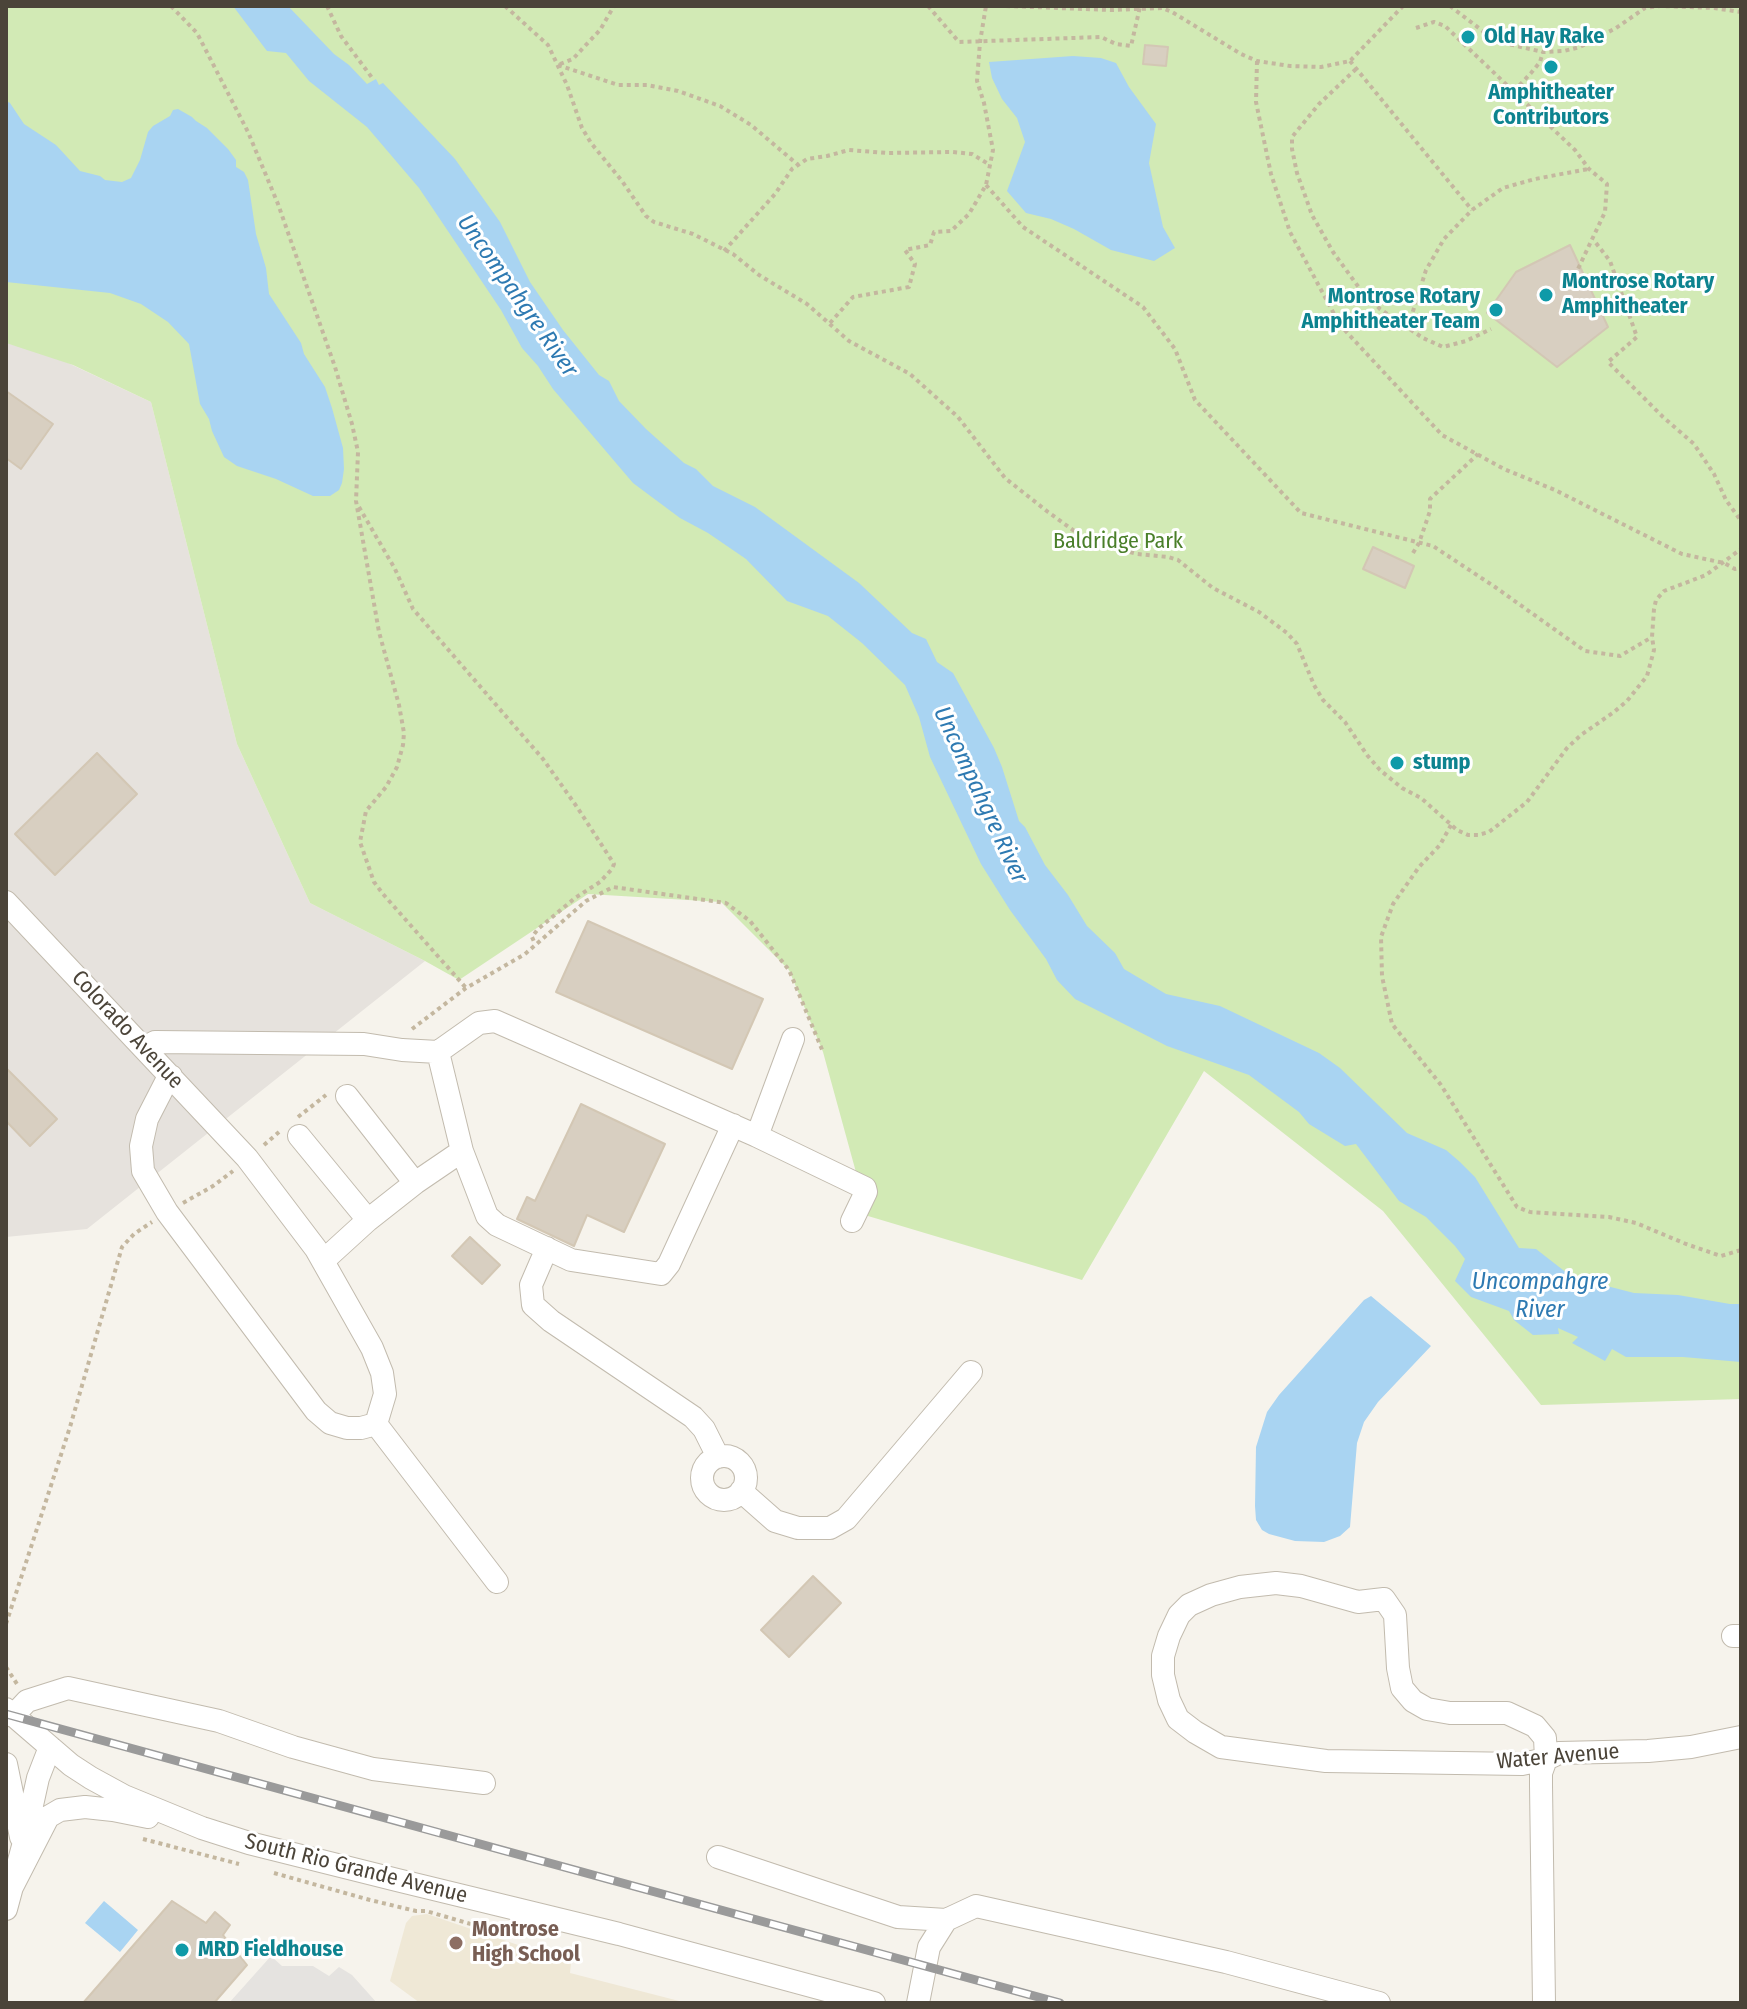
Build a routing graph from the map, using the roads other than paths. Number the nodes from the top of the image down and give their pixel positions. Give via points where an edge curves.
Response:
1 (6, 902) edge
2 (793, 1039) dead end
3 (144, 1048) junction
4 (438, 1052) junction
5 (171, 1076) junction
6 (347, 1096) dead end
7 (733, 1125) junction
8 (299, 1136) dead end
9 (757, 1136) junction
10 (462, 1151) junction
11 (415, 1183) junction
12 (368, 1220) junction
13 (852, 1221) dead end
14 (547, 1248) junction
15 (323, 1261) junction
16 (971, 1372) dead end
17 (376, 1424) junction
18 (718, 1457) junction
19 (741, 1491) junction
20 (497, 1582) dead end
21 (9, 1712) edge
22 (1741, 1737) edge
23 (50, 1747) junction
24 (1546, 1759) junction
25 (6, 1764) edge
26 (484, 1783) dead end
27 (202, 1828) junction
28 (23, 1846) junction
29 (718, 1857) dead end
30 (8, 1900) edge
31 (946, 1920) junction
32 (874, 2003) edge
33 (918, 2003) edge
34 (1379, 2003) edge
35 (1544, 2003) edge

1 - 3 street, Colorado Avenue
2 - 9 street
3 - 4 street via 155,1042 364,1044
3 - 5 street, Colorado Avenue
4 - 7 street via 479,1023 495,1021
4 - 10 street
5 - 15 street, Colorado Avenue via 247,1158
5 - 17 street via 147,1119 141,1146 143,1171 167,1212 316,1411 347,1428
6 - 11 street
7 - 9 street
7 - 14 street via 661,1274 571,1260
8 - 12 street
9 - 13 street via 865,1188
10 - 11 street
10 - 14 street via 487,1216
11 - 12 street
12 - 15 street
14 - 18 street via 531,1285 533,1305 693,1417
15 - 17 street, Colorado Avenue via 382,1373 385,1394
16 - 19 street via 846,1519 830,1528 798,1528 775,1521
17 - 20 street
18 - 19 street via 732,1457 742,1466 746,1479
18 - 19 street via 707,1464 702,1478 708,1492 721,1499
21 - 23 street, South Rio Grande Avenue
21 - 26 street via 68,1688 219,1721 373,1769
22 - 24 street, Water Avenue via 1648,1751 1559,1753
23 - 27 street, South Rio Grande Avenue via 124,1796
23 - 28 street
24 - 24 street, Water Avenue via 1522,1764 1326,1761 1221,1747 1178,1719 1163,1675 1163,1656 1179,1615 1189,1605 1240,1587 1276,1583 1358,1602 1384,1599 1395,1615 1402,1688 1413,1701 1450,1713 1518,1717 1545,1738
24 - 35 street via 1541,1773
25 - 28 street
27 - 30 street via 113,1810 60,1810 48,1817
27 - 32 street, South Rio Grande Avenue
28 - 30 street
29 - 31 street via 898,1917
31 - 33 street via 929,1947
31 - 34 street via 976,1906 1226,1962

